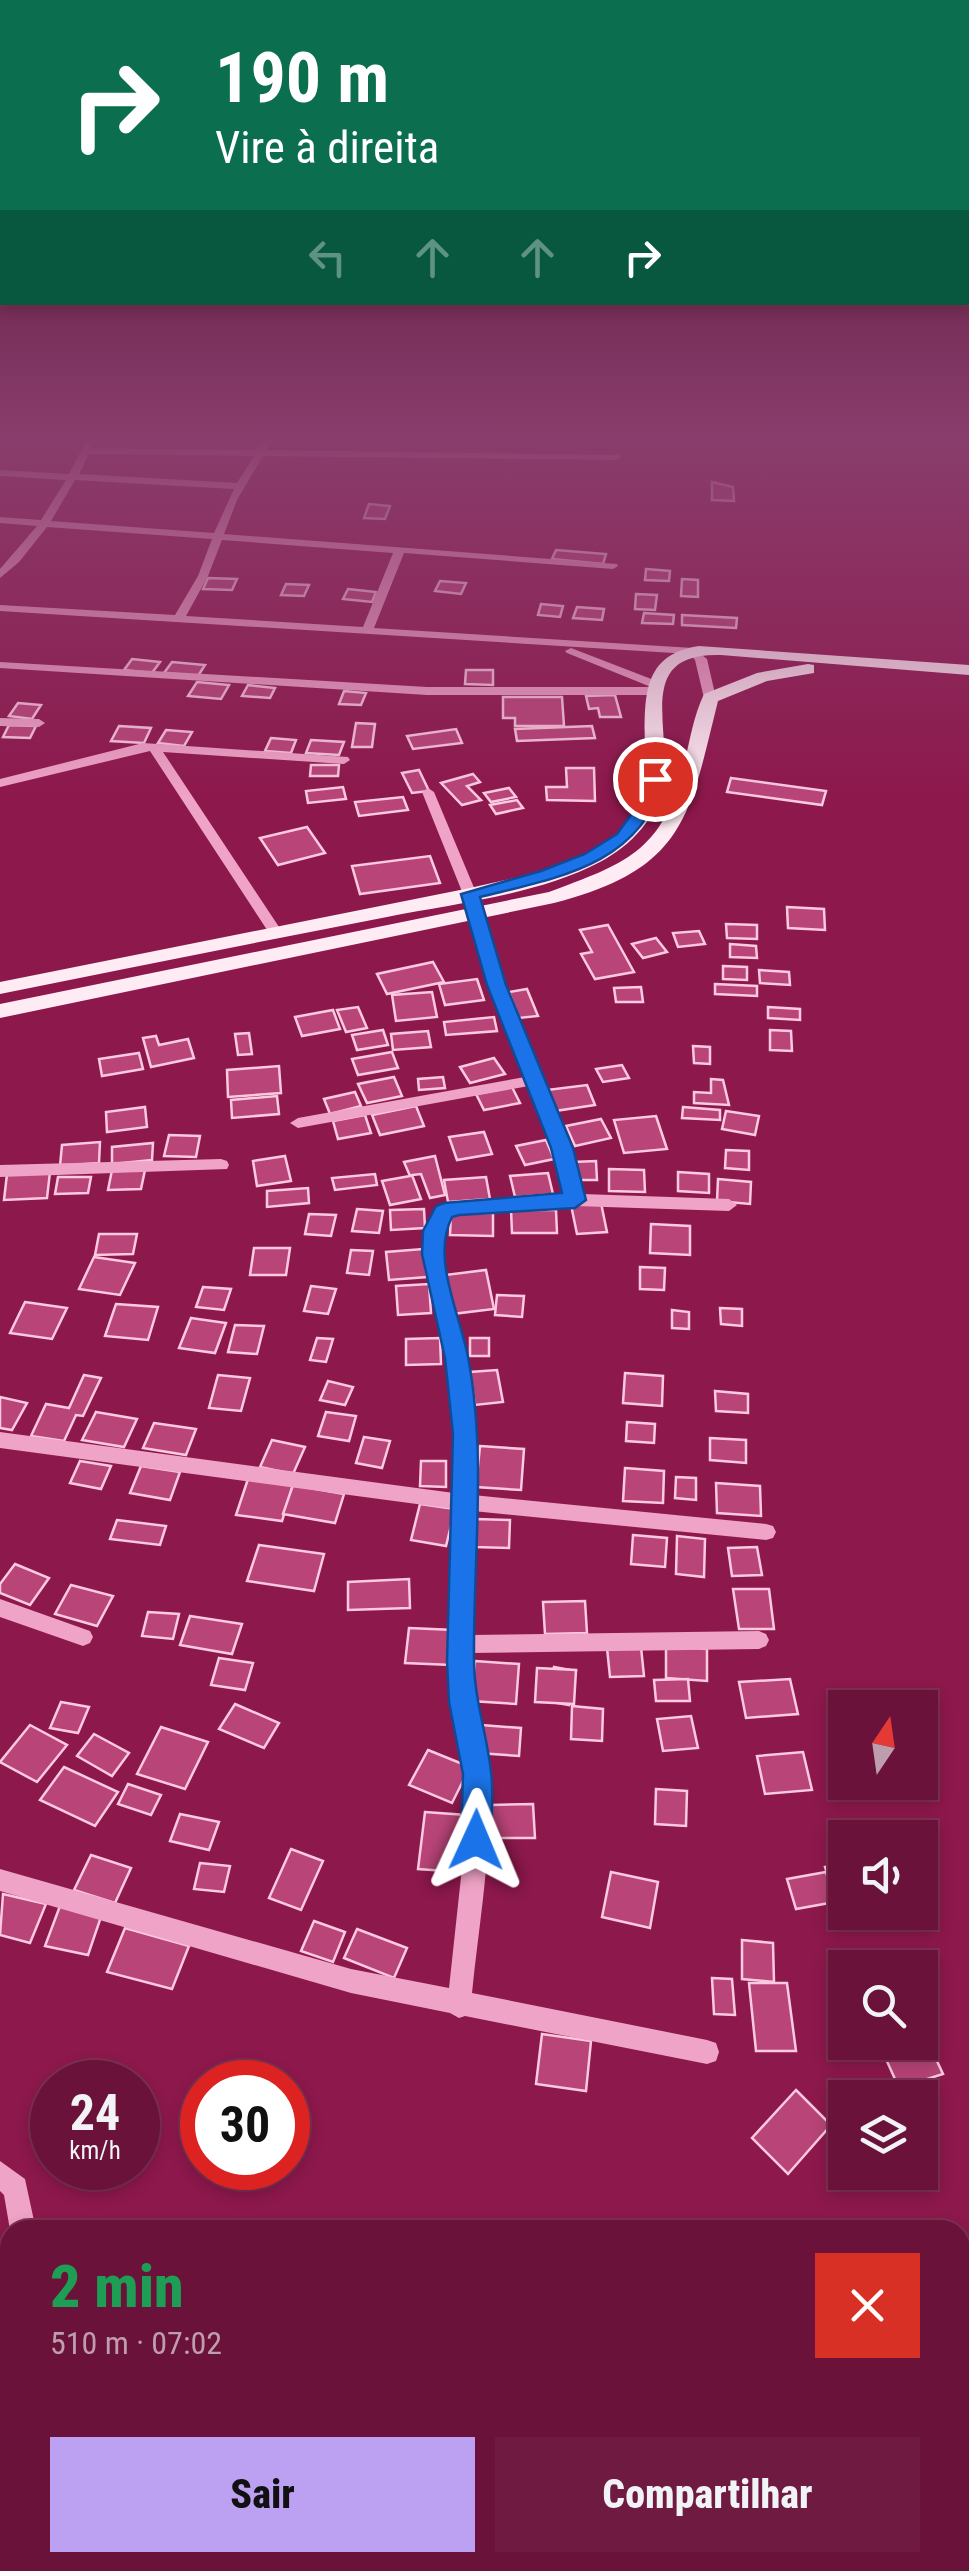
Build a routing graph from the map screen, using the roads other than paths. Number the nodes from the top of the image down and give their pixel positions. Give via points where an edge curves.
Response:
1 (18, 557) edge
2 (211, 557) edge
3 (397, 557) edge
4 (493, 557) edge
5 (613, 566) dead end
6 (0, 575) edge
7 (0, 608) edge
8 (178, 620) junction
9 (367, 631) junction
10 (506, 639) junction
11 (693, 651) junction
12 (0, 665) edge
13 (920, 666) junction
14 (969, 670) edge
15 (655, 688) junction
16 (710, 698) junction
17 (0, 722) edge
18 (39, 723) dead end
19 (152, 747) junction
20 (344, 760) dead end
21 (0, 783) edge
22 (428, 792) dead end
23 (474, 904) junction
24 (276, 933) junction
25 (0, 988) edge
26 (0, 1010) edge
27 (535, 1080) junction
28 (298, 1123) dead end
29 (221, 1165) dead end
30 (0, 1171) edge
31 (575, 1200) junction
32 (729, 1205) dead end
33 (0, 1440) edge
34 (464, 1502) junction
35 (766, 1532) dead end
36 (0, 1608) edge
37 (82, 1636) dead end
38 (759, 1640) dead end
39 (460, 1644) junction
40 (0, 1880) edge
41 (459, 2006) junction
42 (707, 2052) dead end
43 (0, 2174) edge
44 (21, 2220) edge

1 - 6 street
2 - 8 street
3 - 9 street
4 - 5 street
7 - 8 street
8 - 9 street
9 - 10 street
10 - 11 street
10 - 15 street via 594,658
11 - 13 main road
11 - 15 main road via 668,663
11 - 16 street
12 - 15 street via 427,690
13 - 14 main road
13 - 16 main road via 788,671
15 - 23 main road via 655,779 649,801 623,838
16 - 23 main road via 682,808 646,858 554,897
17 - 18 street
19 - 20 street
19 - 21 street
19 - 24 street
22 - 23 street
23 - 24 main road
23 - 26 main road
23 - 27 street via 496,985
24 - 25 main road
27 - 28 street
27 - 31 street
29 - 30 street
31 - 32 street
31 - 34 street via 459,1207 437,1218 433,1254 457,1358 465,1434
33 - 34 street
34 - 35 street
34 - 39 street
36 - 37 street
38 - 39 street
39 - 41 street via 477,1774
40 - 41 street via 350,1982
41 - 42 street
43 - 44 street via 16,2188

